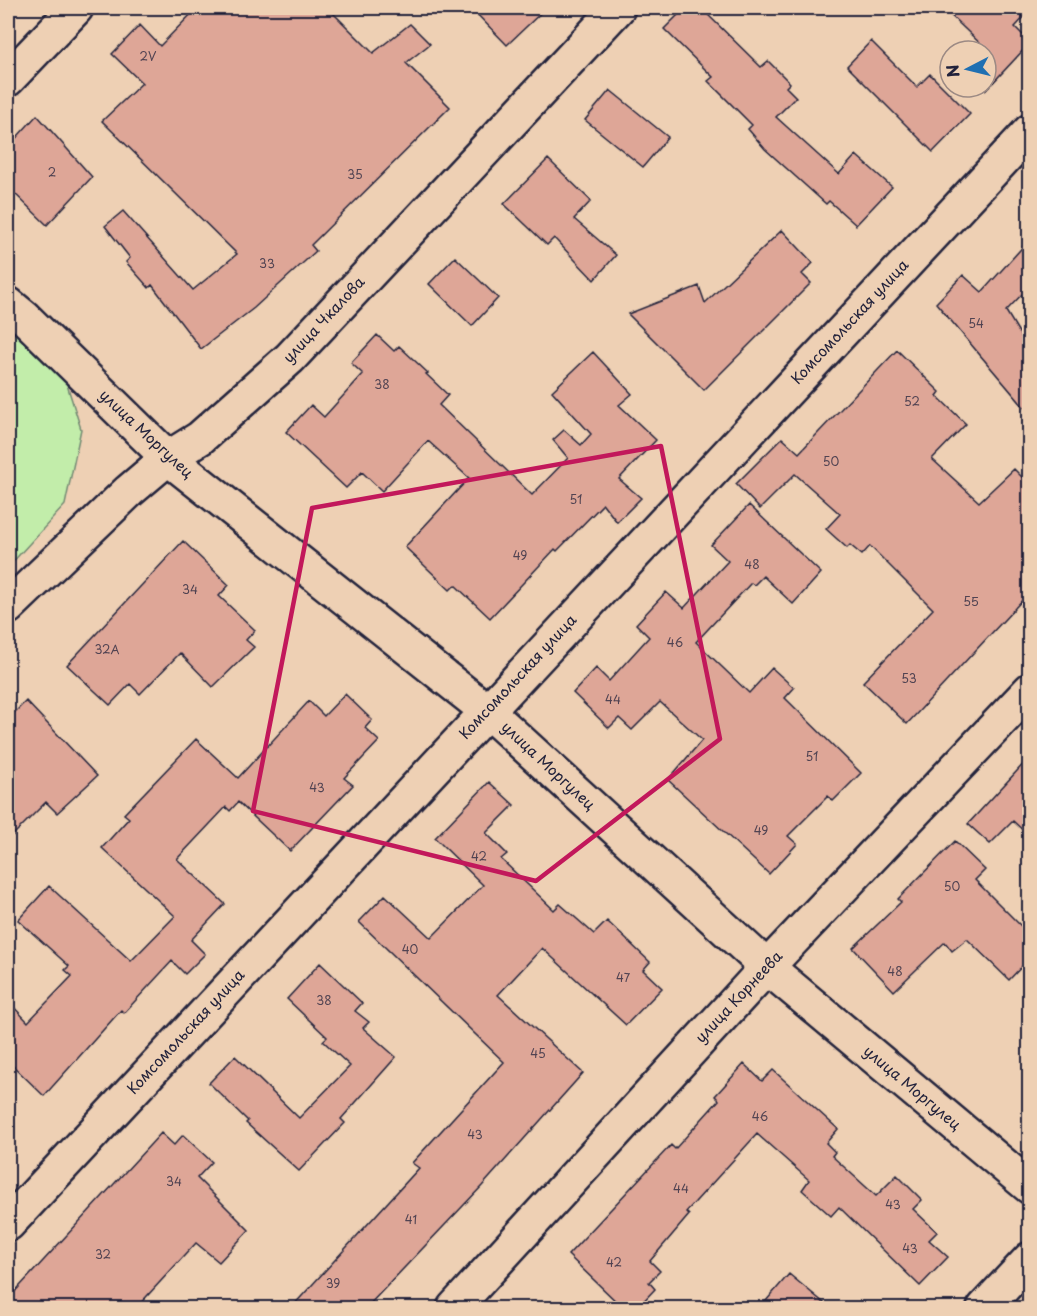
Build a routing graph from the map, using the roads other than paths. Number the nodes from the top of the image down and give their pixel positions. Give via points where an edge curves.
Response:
1 (76, 8) edge
2 (618, 8) edge
3 (8, 79) edge
4 (1029, 131) edge
5 (8, 304) edge
6 (168, 458) junction
7 (8, 607) edge
8 (1029, 690) edge
9 (486, 710) junction
10 (767, 967) junction
11 (1029, 1186) edge
12 (8, 1224) edge
13 (1029, 1259) edge
14 (454, 1308) edge
15 (984, 1308) edge

1 - 3 street
2 - 6 street, улица Чкалова via 290,358 200,438
4 - 9 street, Комсомольская улица
5 - 6 street, улица Моргулец
6 - 7 street, улица Чкалова via 89,527
6 - 9 street, улица Моргулец
8 - 10 street, улица Корнеева
9 - 10 street, улица Моргулец
9 - 12 street, Комсомольская улица
10 - 11 street, улица Моргулец
10 - 14 street, улица Корнеева
13 - 15 street

